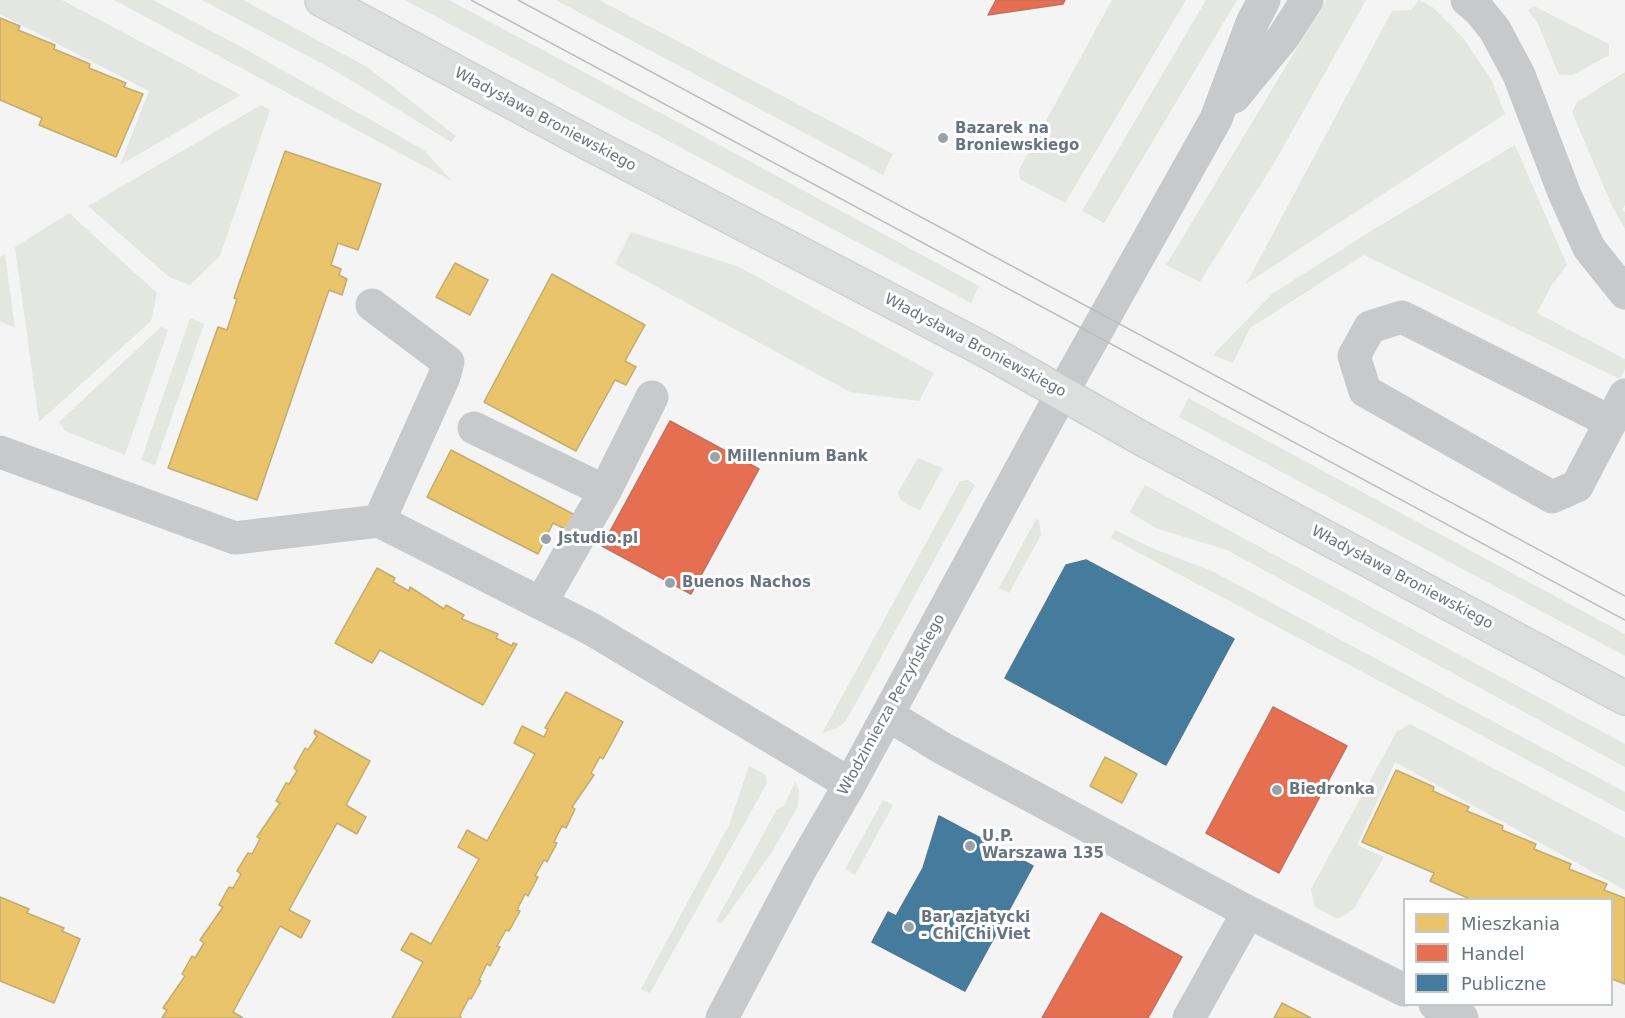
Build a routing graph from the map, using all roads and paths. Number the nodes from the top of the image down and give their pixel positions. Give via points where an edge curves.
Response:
1 (322, 0) edge
2 (1264, 0) edge
3 (1307, 0) edge
4 (1467, 0) edge
5 (1216, 119) junction
6 (1625, 293) edge
7 (372, 305) dead end
8 (1062, 393) junction
9 (652, 397) dead end
10 (1618, 408) edge
11 (474, 428) dead end
12 (0, 452) edge
13 (605, 491) junction
14 (380, 521) junction
15 (541, 603) junction
16 (1625, 698) edge
17 (888, 715) junction
18 (850, 784) junction
19 (1248, 912) junction
20 (1403, 990) edge
21 (1437, 1006) edge
22 (722, 1018) edge
23 (1189, 1018) edge
24 (1462, 1018) edge

1 - 8 main road, Władysława Broniewskiego
2 - 5 street
3 - 5 street via 1284,36
4 - 6 street via 1495,30 1519,75 1589,248
5 - 8 street, Włodzimierza Perzyńskiego
7 - 14 street via 448,362
8 - 16 main road, Władysława Broniewskiego
8 - 17 street, Włodzimierza Perzyńskiego
9 - 13 street
10 - 10 street via 1577,486 1552,497 1365,391 1354,356 1370,327 1402,317
11 - 13 street
12 - 14 street via 235,538
13 - 15 street
14 - 15 street
15 - 18 street via 594,630
17 - 18 street, Włodzimierza Perzyńskiego
17 - 19 street via 942,748
18 - 22 street, Włodzimierza Perzyńskiego
19 - 20 street
19 - 23 street
21 - 24 street

